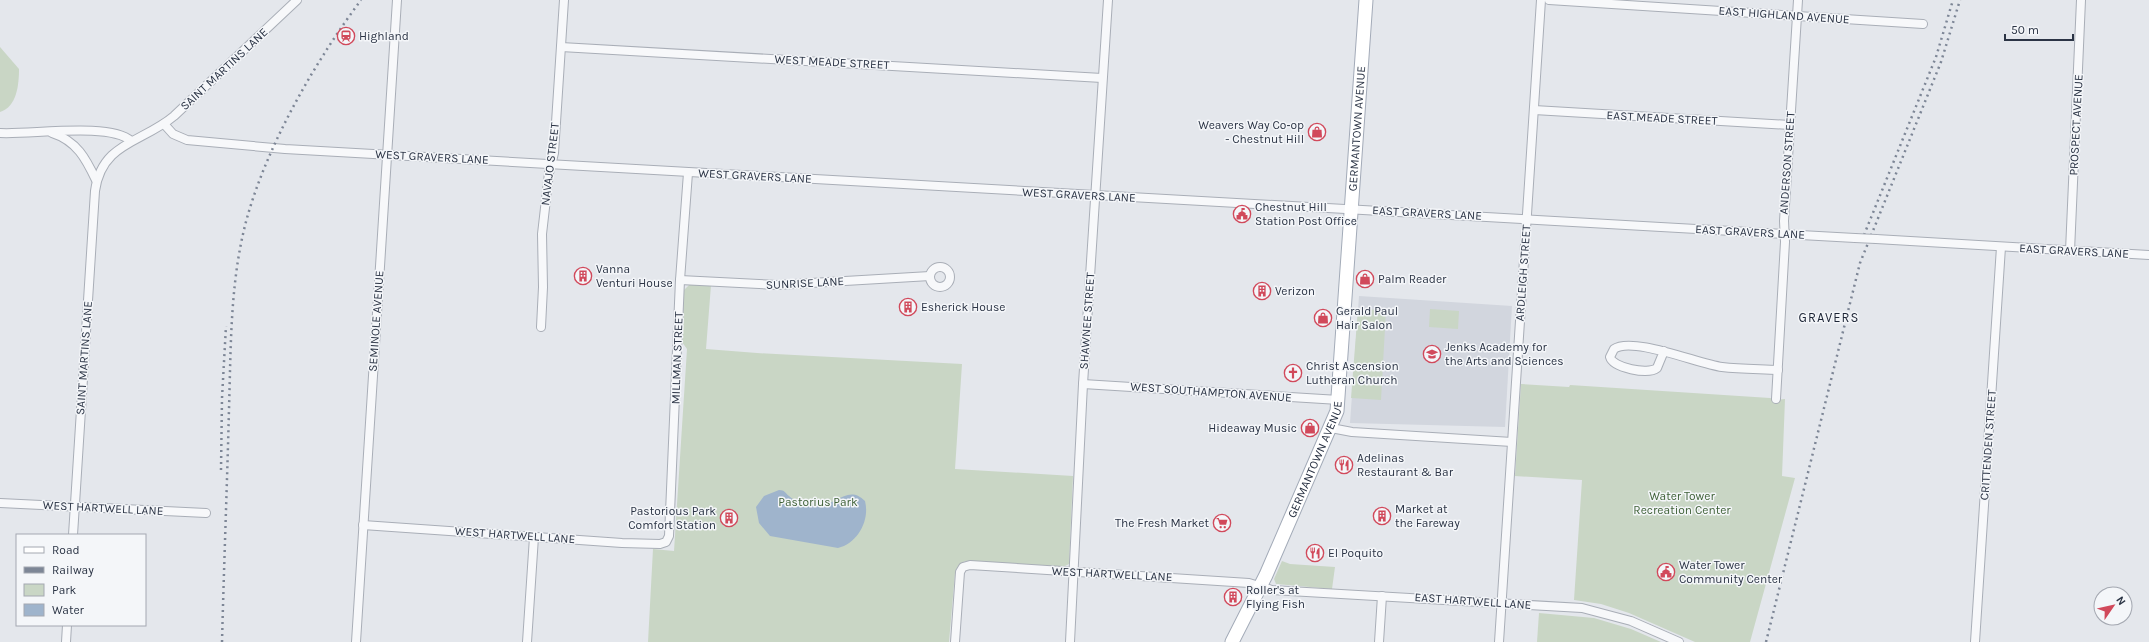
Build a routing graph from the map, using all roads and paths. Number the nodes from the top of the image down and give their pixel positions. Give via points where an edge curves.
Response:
1 (297, 0) edge
2 (396, 0) edge
3 (564, 0) edge
4 (1108, 0) edge
5 (1366, 0) edge
6 (1541, 0) edge
7 (1550, 0) edge
8 (1798, 0) edge
9 (2081, 0) edge
10 (1797, 16) junction
11 (1923, 24) dead end
12 (561, 47) junction
13 (1102, 78) junction
14 (1534, 110) junction
15 (164, 124) junction
16 (1790, 125) junction
17 (48, 132) junction
18 (0, 133) edge
19 (131, 142) junction
20 (387, 154) junction
21 (552, 164) junction
22 (688, 173) junction
23 (96, 180) junction
24 (1095, 196) junction
25 (1352, 209) junction
26 (1527, 219) junction
27 (1784, 234) junction
28 (2001, 247) junction
29 (2070, 251) junction
30 (2149, 255) edge
31 (930, 276) dead end
32 (680, 280) junction
33 (541, 327) dead end
34 (1664, 351) junction
35 (1778, 370) junction
36 (1083, 384) junction
37 (1776, 399) dead end
38 (1339, 400) junction
39 (1331, 428) junction
40 (1512, 442) junction
41 (0, 503) edge
42 (75, 507) junction
43 (206, 513) dead end
44 (363, 525) junction
45 (73, 534) edge
46 (534, 537) junction
47 (666, 542) joint
48 (1073, 570) junction
49 (1260, 587) junction
50 (1382, 596) junction
51 (1502, 603) junction
52 (67, 626) edge
53 (66, 642) edge
54 (356, 642) edge
55 (527, 642) edge
56 (955, 642) edge
57 (1070, 642) edge
58 (1232, 642) edge
59 (1379, 642) edge
60 (1499, 642) edge
61 (1680, 642) edge
62 (1975, 642) edge

1 - 15 street, SAINT MARTINS LANE
2 - 20 street, SEMINOLE AVENUE
3 - 12 street, NAVAJO STREET
4 - 13 street, SHAWNEE STREET
5 - 25 main road, GERMANTOWN AVENUE
6 - 14 street, ARDLEIGH STREET
7 - 10 street, EAST HIGHLAND AVENUE
8 - 10 street, ANDERSON STREET
9 - 29 street, PROSPECT AVENUE
10 - 11 street, EAST HIGHLAND AVENUE
10 - 16 street, ANDERSON STREET
12 - 13 street, WEST MEADE STREET
12 - 21 street, NAVAJO STREET
13 - 24 street, SHAWNEE STREET
14 - 16 street, EAST MEADE STREET
14 - 26 street, ARDLEIGH STREET
15 - 19 street, SAINT MARTINS LANE
15 - 20 street, WEST GRAVERS LANE via 179,137 198,143
16 - 27 street, ANDERSON STREET
17 - 18 street
17 - 19 street via 110,132 123,135
17 - 23 street via 66,139 76,147
19 - 23 street, SAINT MARTINS LANE via 112,154 102,166
20 - 21 street, WEST GRAVERS LANE
20 - 44 street, SEMINOLE AVENUE
21 - 22 street, WEST GRAVERS LANE
21 - 33 street, NAVAJO STREET via 542,234
22 - 24 street, WEST GRAVERS LANE
22 - 32 street, MILLMAN STREET
23 - 42 street, SAINT MARTINS LANE
24 - 25 street, WEST GRAVERS LANE
24 - 36 street, SHAWNEE STREET
25 - 26 street, EAST GRAVERS LANE
25 - 38 main road, GERMANTOWN AVENUE
26 - 27 street, EAST GRAVERS LANE
26 - 40 street, ARDLEIGH STREET
27 - 28 street, EAST GRAVERS LANE, bridge
27 - 35 street, ANDERSON STREET
28 - 29 street, EAST GRAVERS LANE
28 - 62 street, CRITTENDEN STREET
29 - 30 street, EAST GRAVERS LANE
31 - 32 street, SUNRISE LANE via 776,285
32 - 47 street, MILLMAN STREET via 672,488
34 - 34 street via 1657,368 1650,372 1620,367 1610,357 1614,349 1622,346
34 - 35 street via 1722,367
35 - 37 street, ANDERSON STREET
36 - 38 street, WEST SOUTHAMPTON AVENUE
36 - 48 street, SHAWNEE STREET
38 - 39 main road, GERMANTOWN AVENUE
39 - 40 street via 1352,432
39 - 49 main road, GERMANTOWN AVENUE
40 - 51 street, ARDLEIGH STREET
41 - 42 street, WEST HARTWELL LANE
42 - 43 street, WEST HARTWELL LANE
42 - 45 street, SAINT MARTINS LANE
44 - 46 street, WEST HARTWELL LANE
44 - 54 street, SEMINOLE AVENUE
46 - 47 street, WEST HARTWELL LANE via 648,544
46 - 55 street
48 - 49 street, WEST HARTWELL LANE via 1249,583
48 - 56 street, WEST HARTWELL LANE via 1052,571 970,565 963,567 959,576
48 - 57 street, SHAWNEE STREET
49 - 50 street, EAST HARTWELL LANE via 1272,590
49 - 58 main road, GERMANTOWN AVENUE
50 - 51 street, EAST HARTWELL LANE
50 - 59 street
51 - 60 street, ARDLEIGH STREET
51 - 61 street, EAST HARTWELL LANE via 1591,610 1631,621
52 - 53 street

